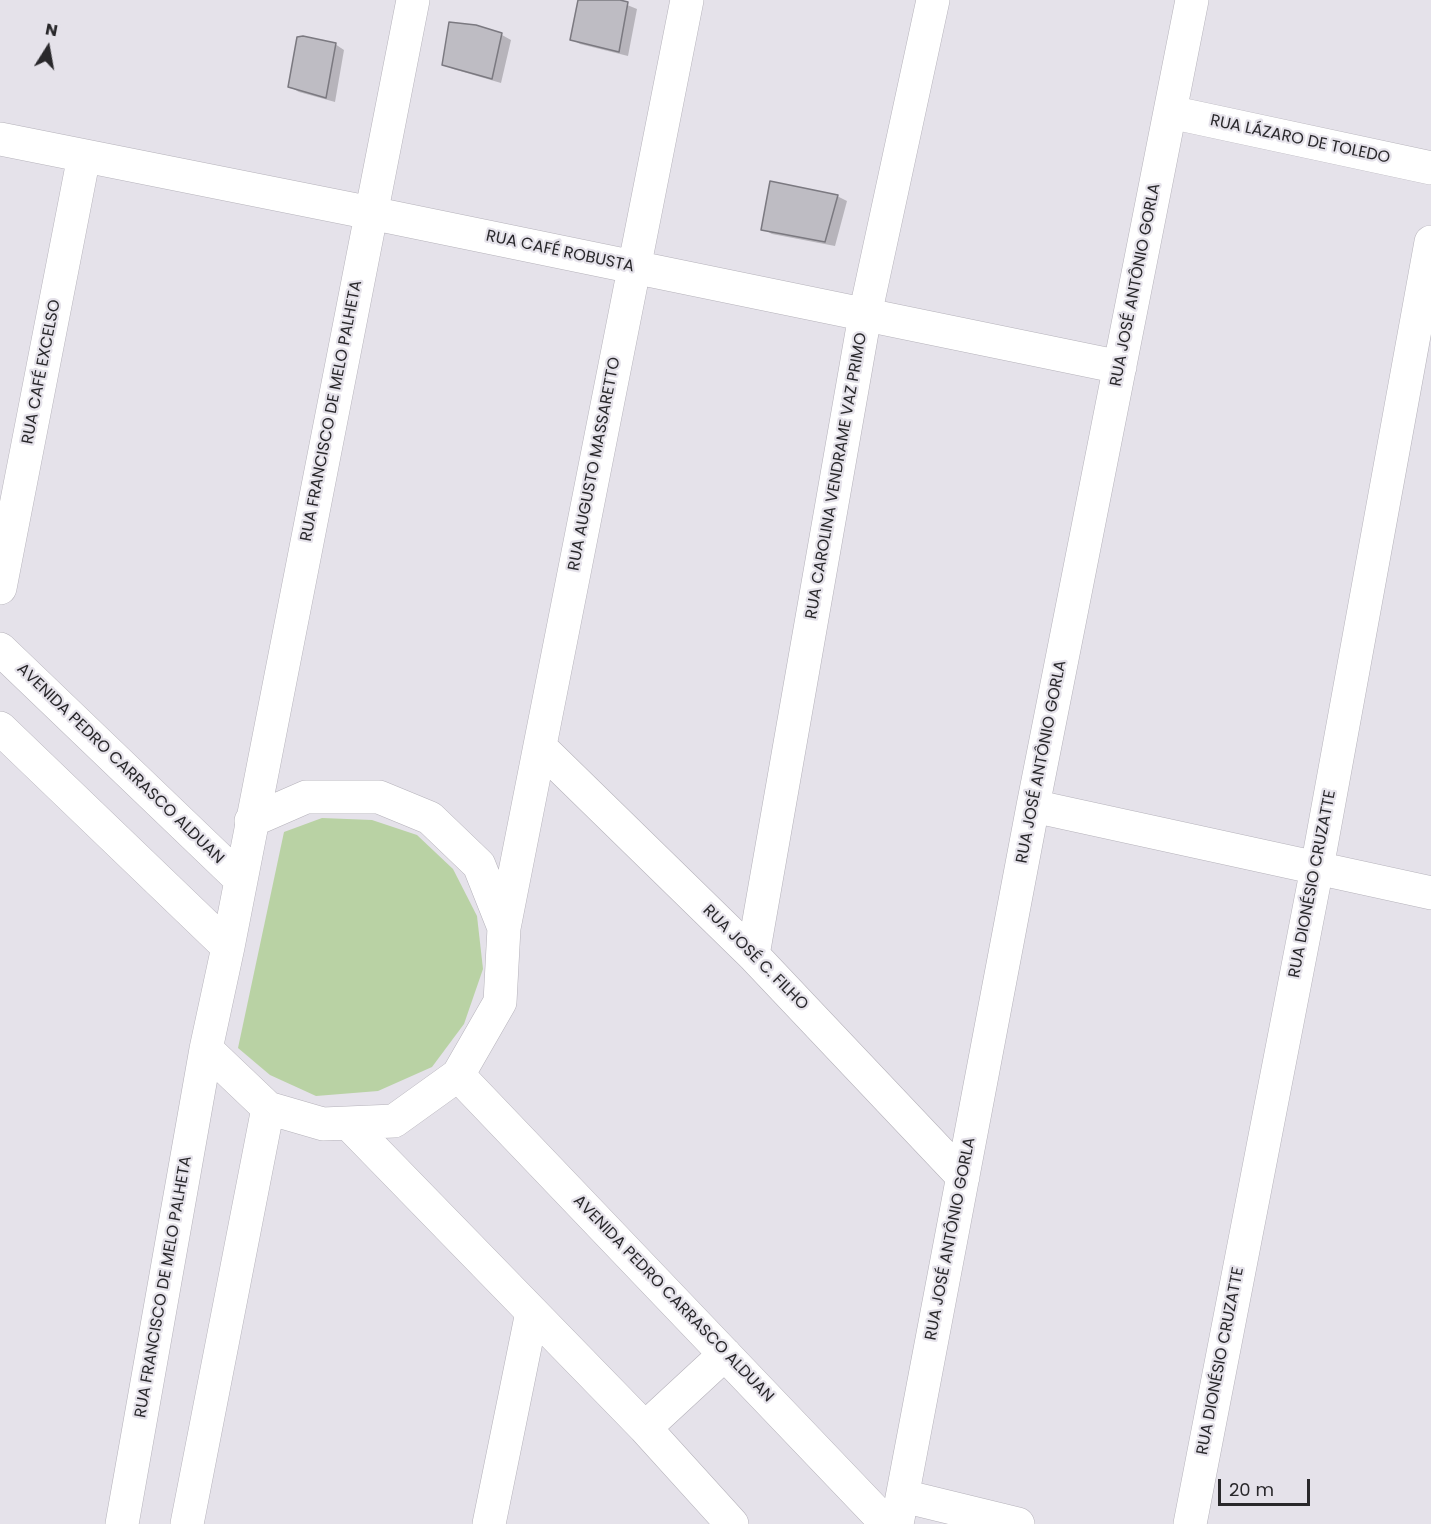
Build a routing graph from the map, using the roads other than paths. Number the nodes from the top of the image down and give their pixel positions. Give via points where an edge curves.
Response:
1 (413, 0) edge
2 (687, 0) edge
3 (933, 0) edge
4 (1192, 0) edge
5 (1170, 112) junction
6 (0, 139) edge
7 (84, 156) junction
8 (1431, 168) edge
9 (371, 213) junction
10 (1431, 242) edge
11 (633, 267) junction
12 (865, 315) junction
13 (1120, 367) junction
14 (0, 588) edge
15 (0, 649) edge
16 (0, 728) edge
17 (540, 747) junction
18 (1033, 806) junction
19 (251, 821) junction
20 (1317, 868) junction
21 (240, 879) junction
22 (1431, 893) edge
23 (504, 928) junction
24 (228, 947) junction
25 (753, 954) junction
26 (206, 1049) junction
27 (458, 1075) junction
28 (268, 1108) junction
29 (348, 1123) junction
30 (963, 1177) junction
31 (532, 1312) junction
32 (725, 1354) junction
33 (645, 1428) junction
34 (900, 1510) edge
35 (122, 1524) edge
36 (188, 1524) edge
37 (489, 1524) edge
38 (732, 1524) edge
39 (887, 1524) edge
40 (1018, 1524) edge
41 (1190, 1524) edge

1 - 9 street, RUA FRANCISCO DE MELO PALHETA
2 - 11 street, RUA AUGUSTO MASSARETTO
3 - 12 street, RUA CAROLINA VENDRAME VAZ PRIMO
4 - 5 street, RUA JOSÉ ANTÔNIO GORLA
5 - 8 street, RUA LÁZARO DE TOLEDO
5 - 13 street, RUA JOSÉ ANTÔNIO GORLA
6 - 7 street, RUA CAFÉ ROBUSTA
7 - 9 street, RUA CAFÉ ROBUSTA
7 - 14 street, RUA CAFÉ EXCELSO
9 - 11 street, RUA CAFÉ ROBUSTA
9 - 19 street, RUA FRANCISCO DE MELO PALHETA
10 - 20 street, RUA DIONÉSIO CRUZATTE
11 - 12 street, RUA CAFÉ ROBUSTA
11 - 17 street, RUA AUGUSTO MASSARETTO
12 - 13 street, RUA CAFÉ ROBUSTA
12 - 25 street, RUA CAROLINA VENDRAME VAZ PRIMO
13 - 18 street, RUA JOSÉ ANTÔNIO GORLA
15 - 21 street, AVENIDA PEDRO CARRASCO ALDUAN
16 - 24 street
17 - 23 street, RUA AUGUSTO MASSARETTO
17 - 25 street, RUA JOSÉ C. FILHO
18 - 20 street
18 - 30 street, RUA JOSÉ ANTÔNIO GORLA
19 - 21 street, RUA FRANCISCO DE MELO PALHETA
19 - 23 street via 306,797 378,797 430,818 479,865
20 - 22 street
20 - 41 street, RUA DIONÉSIO CRUZATTE
21 - 24 street, RUA FRANCISCO DE MELO PALHETA
23 - 27 street, RUA AUGUSTO MASSARETTO via 500,1002
24 - 26 street, RUA FRANCISCO DE MELO PALHETA
25 - 30 street, RUA JOSÉ C. FILHO
26 - 28 street
26 - 35 street, RUA FRANCISCO DE MELO PALHETA
27 - 29 street via 394,1121
27 - 32 street, AVENIDA PEDRO CARRASCO ALDUAN
28 - 29 street via 323,1124
28 - 36 street
29 - 31 street
30 - 34 street, RUA JOSÉ ANTÔNIO GORLA
31 - 33 street
31 - 37 street
32 - 33 street
32 - 39 street, AVENIDA PEDRO CARRASCO ALDUAN
33 - 38 street
34 - 40 street

